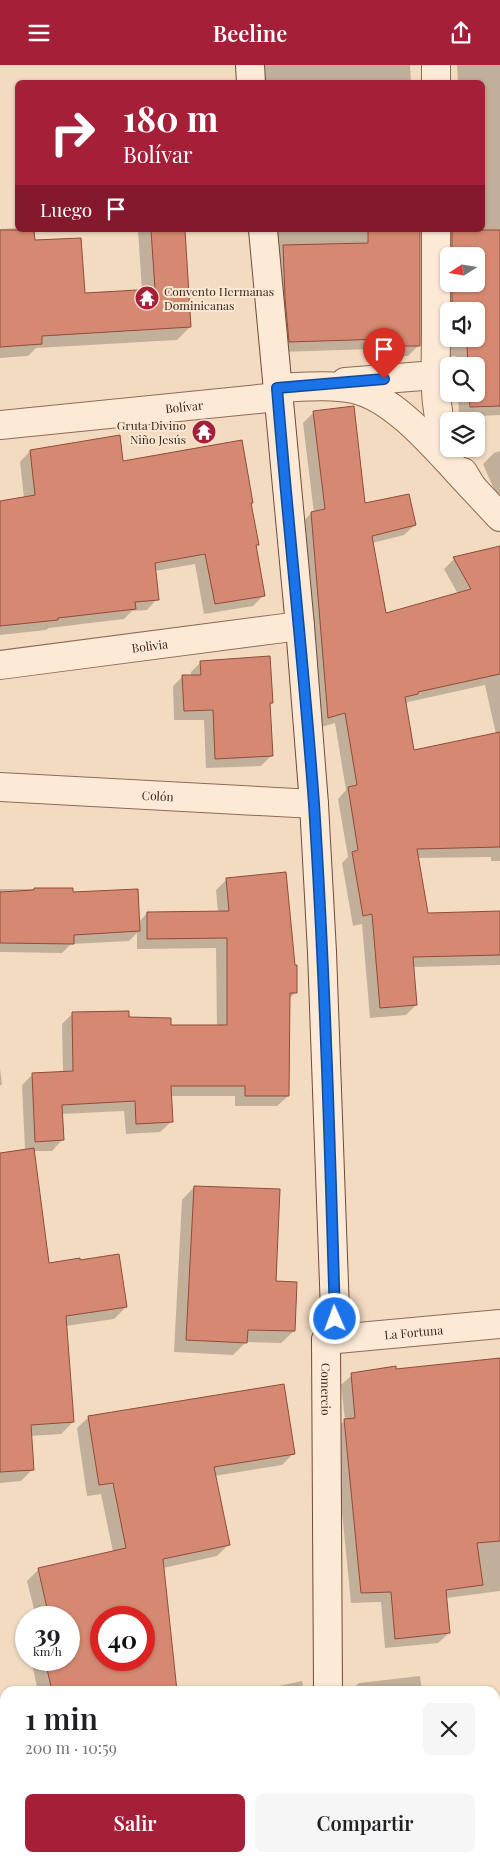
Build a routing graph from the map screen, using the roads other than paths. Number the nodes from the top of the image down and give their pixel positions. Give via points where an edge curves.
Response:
1 (250, 65) edge
2 (436, 65) edge
3 (251, 80) edge
4 (436, 80) edge
5 (263, 232) edge
6 (436, 232) edge
7 (436, 375) junction
8 (278, 392) junction
9 (0, 425) edge
10 (440, 425) edge
11 (454, 457) edge
12 (472, 487) junction
13 (500, 517) edge
14 (300, 626) junction
15 (0, 665) edge
16 (0, 787) edge
17 (314, 804) junction
18 (500, 1324) edge
19 (331, 1339) junction
20 (328, 1686) edge

1 - 3 street
2 - 4 street
5 - 8 street, Comercio
6 - 7 street
7 - 8 street, Bolívar
7 - 10 street
8 - 9 street, Bolívar
8 - 12 street via 339,387 373,395 408,421
8 - 14 street, Comercio
11 - 12 street
12 - 13 street
14 - 15 street, Bolivia
14 - 17 street, Comercio
16 - 17 street, Colón
17 - 19 street, Comercio via 322,952
18 - 19 street, La Fortuna
19 - 20 street, Comercio

